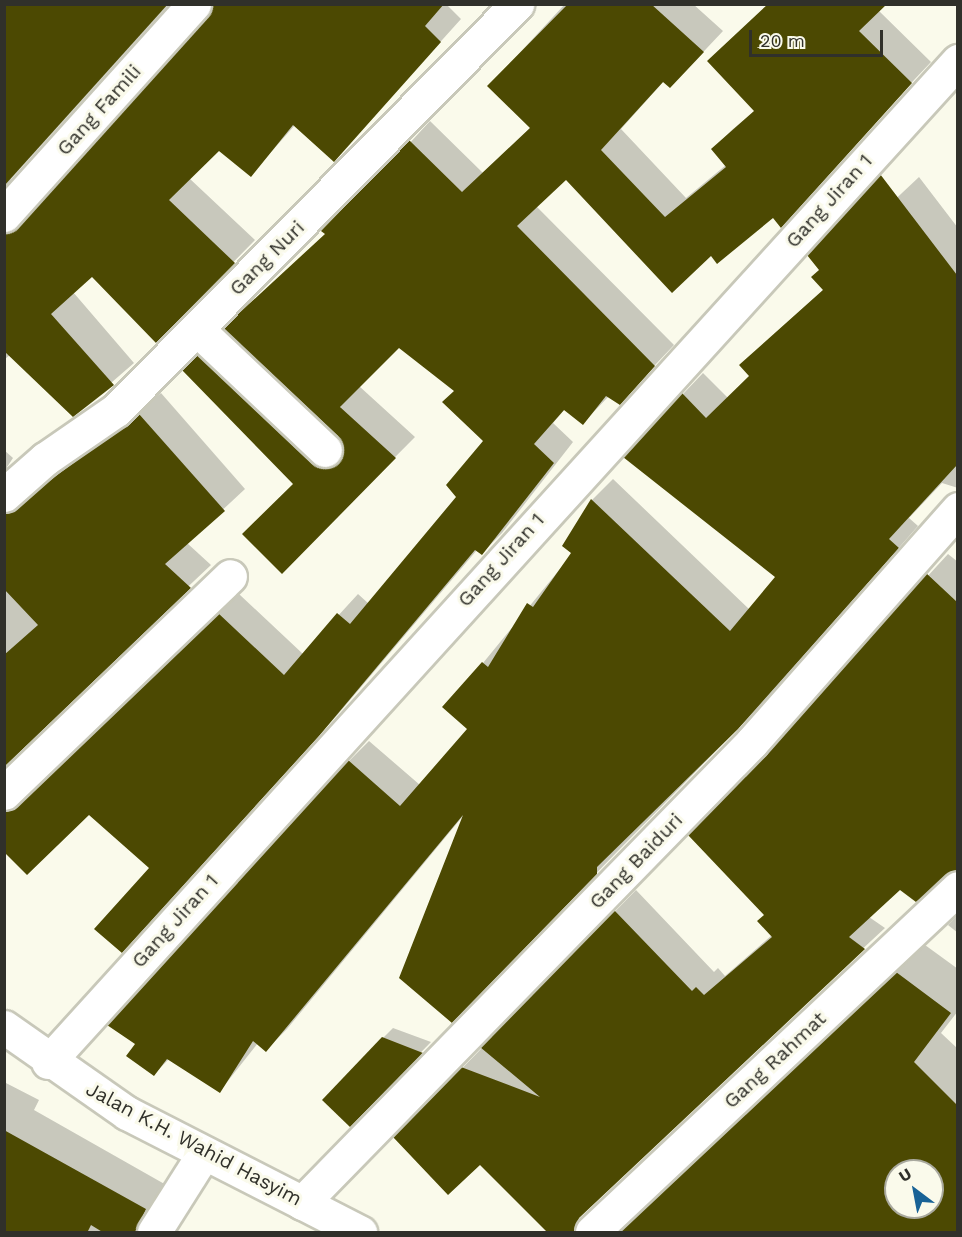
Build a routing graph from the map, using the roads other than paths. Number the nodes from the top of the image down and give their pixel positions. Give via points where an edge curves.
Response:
1 (194, 4) edge
2 (517, 4) edge
3 (957, 61) edge
4 (4, 215) edge
5 (197, 329) junction
6 (325, 450) dead end
7 (4, 495) edge
8 (957, 509) edge
9 (230, 576) dead end
10 (4, 793) edge
11 (957, 888) edge
12 (4, 1027) edge
13 (48, 1062) junction
14 (204, 1153) junction
15 (302, 1203) junction
16 (154, 1233) edge
17 (360, 1233) edge
18 (592, 1233) edge

1 - 4 street, Gang Famili
2 - 5 street, Gang Nuri
3 - 13 street, Gang Jiran 1
5 - 6 street
5 - 7 street, Gang Nuri via 116,410 45,459
8 - 15 street, Gang Baiduri via 752,742
9 - 10 street
11 - 18 street, Gang Rahmat
12 - 13 street, Jalan K.H. Wahid Hasyim
13 - 14 street, Jalan K.H. Wahid Hasyim
14 - 15 street, Jalan K.H. Wahid Hasyim
14 - 16 street
15 - 17 street, Jalan K.H. Wahid Hasyim

